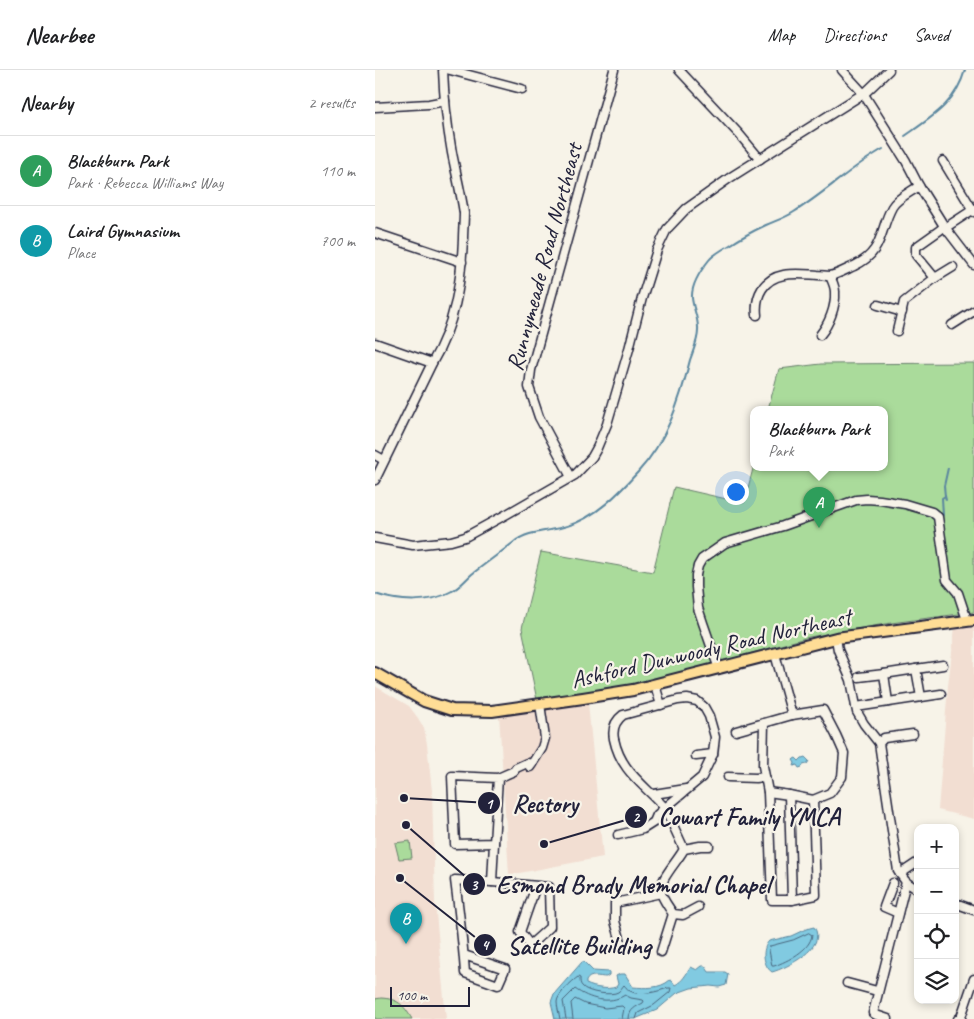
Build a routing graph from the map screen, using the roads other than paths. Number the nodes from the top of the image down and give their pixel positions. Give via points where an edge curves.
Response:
1 (443, 70) edge
2 (450, 70) edge
3 (614, 70) edge
4 (679, 70) edge
5 (842, 70) edge
6 (889, 70) edge
7 (522, 89) dead end
8 (863, 93) junction
9 (445, 101) junction
10 (375, 106) edge
11 (760, 159) junction
12 (943, 161) dead end
13 (919, 186) junction
14 (974, 210) edge
15 (945, 227) junction
16 (375, 233) edge
17 (462, 262) junction
18 (974, 265) edge
19 (953, 267) dead end
20 (830, 276) junction
21 (935, 278) junction
22 (878, 305) dead end
23 (902, 312) junction
24 (973, 314) edge
25 (757, 315) dead end
26 (951, 325) dead end
27 (897, 331) dead end
28 (820, 335) dead end
29 (375, 343) edge
30 (432, 363) junction
31 (375, 455) edge
32 (384, 460) junction
33 (571, 477) junction
34 (375, 480) edge
35 (375, 538) edge
36 (971, 620) edge
37 (836, 638) junction
38 (775, 654) junction
39 (943, 665) dead end
40 (719, 669) junction
41 (916, 670) junction
42 (375, 672) edge
43 (884, 674) junction
44 (859, 677) dead end
45 (655, 685) junction
46 (941, 694) dead end
47 (921, 697) junction
48 (888, 702) junction
49 (540, 704) junction
50 (661, 705) junction
51 (856, 707) junction
52 (792, 715) junction
53 (763, 723) junction
54 (736, 731) dead end
55 (913, 734) dead end
56 (879, 743) junction
57 (713, 754) junction
58 (696, 756) dead end
59 (728, 777) dead end
60 (765, 777) junction
61 (498, 778) junction
62 (689, 789) junction
63 (768, 792) junction
64 (654, 794) junction
65 (789, 795) junction
66 (813, 800) junction
67 (665, 808) junction
68 (618, 835) dead end
69 (494, 843) junction
70 (709, 846) dead end
71 (684, 849) junction
72 (914, 865) edge
73 (900, 874) junction
74 (492, 882) junction
75 (893, 882) dead end
76 (906, 882) junction
77 (536, 886) junction
78 (914, 887) edge
79 (661, 893) junction
80 (792, 900) junction
81 (959, 904) edge
82 (699, 907) dead end
83 (974, 910) edge
84 (898, 913) junction
85 (673, 914) junction
86 (621, 942) dead end
87 (661, 952) dead end
88 (463, 954) junction
89 (974, 979) edge
90 (847, 983) dead end
91 (877, 991) junction
92 (962, 1018) edge
93 (888, 1019) edge

1 - 9 street
2 - 7 street
3 - 33 street, Runnymeade Road Northeast via 529,387 539,417
4 - 11 street
5 - 8 street
6 - 8 street
8 - 11 street
8 - 13 street
9 - 10 street
9 - 17 street via 464,214
11 - 33 street via 686,209 667,229 642,298 607,424 592,457
12 - 14 street
13 - 15 street
13 - 20 street via 893,205 883,234 871,255
14 - 15 street
15 - 18 street
15 - 21 street via 916,247 917,255
16 - 17 street
17 - 30 street via 449,330
19 - 21 street
20 - 25 street via 781,274 774,277 760,293
20 - 28 street via 835,300 826,328
21 - 23 street via 904,302
22 - 23 street
23 - 27 street
24 - 26 street
29 - 30 street
30 - 32 street
31 - 32 street
32 - 34 street
33 - 35 street via 507,514 451,541 413,545
36 - 37 main road, Ashford Dunwoody Road Northeast
36 - 40 street via 958,593 947,580 937,517 932,512 905,504 856,500 725,543 703,559 696,574 699,608
37 - 38 main road, Ashford Dunwoody Road Northeast
37 - 51 street via 851,680
38 - 40 main road, Ashford Dunwoody Road Northeast
38 - 52 street
39 - 41 street
40 - 45 main road, Ashford Dunwoody Road Northeast
41 - 43 street
41 - 47 street
42 - 49 main road, Ashford Dunwoody Road Northeast via 424,701 452,710 492,711
43 - 44 street
43 - 48 street
45 - 49 main road, Ashford Dunwoody Road Northeast
45 - 50 street
46 - 47 street
47 - 48 street
48 - 51 street
49 - 61 street via 545,738 542,748 529,768
50 - 57 street via 687,699 705,706 715,738
50 - 64 street via 623,715 613,733 619,756 627,769
51 - 56 street
52 - 53 street
52 - 66 street via 823,710 843,753 843,776 830,793
53 - 54 street
53 - 60 street
55 - 56 street via 884,738
56 - 73 street
57 - 58 street
57 - 62 street via 702,777
59 - 60 street
60 - 63 street
61 - 69 street
61 - 69 street via 451,776 455,844
62 - 64 street
62 - 67 street
63 - 65 street
63 - 80 street via 772,900
64 - 67 street
65 - 66 street
65 - 80 street
66 - 80 street via 816,895
67 - 68 street via 654,822
67 - 71 street
69 - 74 street
70 - 71 street
71 - 79 street via 662,883
72 - 73 street
73 - 76 street
74 - 77 street
74 - 88 street via 455,880
75 - 84 street via 884,907
76 - 78 street
76 - 84 street
77 - 77 street via 549,887 551,927 531,945 520,932
79 - 85 street
79 - 86 street via 615,903 615,921
81 - 83 street
82 - 85 street via 683,915
84 - 91 street
85 - 87 street
88 - 88 street via 465,972 498,985 505,969
89 - 92 street
90 - 91 street
91 - 93 street via 873,1012

